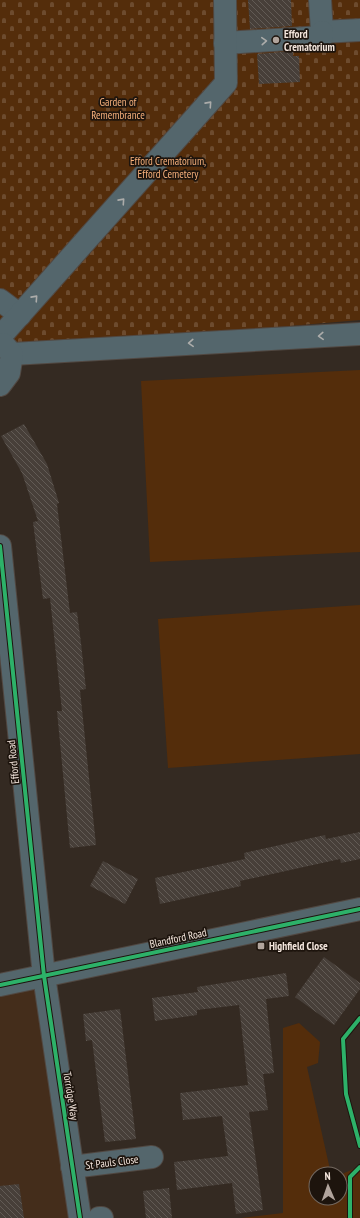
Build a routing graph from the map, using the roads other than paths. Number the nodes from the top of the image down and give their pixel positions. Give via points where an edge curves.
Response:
1 (225, 0) edge
2 (320, 0) edge
3 (360, 30) edge
4 (322, 32) junction
5 (225, 44) junction
6 (0, 300) edge
7 (20, 314) junction
8 (360, 334) edge
9 (4, 344) edge
10 (0, 386) edge
11 (0, 546) edge
12 (360, 909) edge
13 (44, 976) junction
14 (0, 985) edge
15 (152, 1157) dead end
16 (72, 1167) junction
17 (80, 1218) edge

1 - 5 street
2 - 4 street
3 - 4 street
5 -> 4 street via 322,37
7 -> 5 street via 221,90 226,83
6 - 7 street
7 - 9 street
8 -> 9 street via 108,348
9 - 10 street via 9,373
11 - 13 street, Efford Road
12 - 13 street, Blandford Road
13 - 14 street, Blandford Road
13 - 16 street, Torridge Way
15 - 16 street, St Pauls Close
16 - 17 street, Torridge Way

